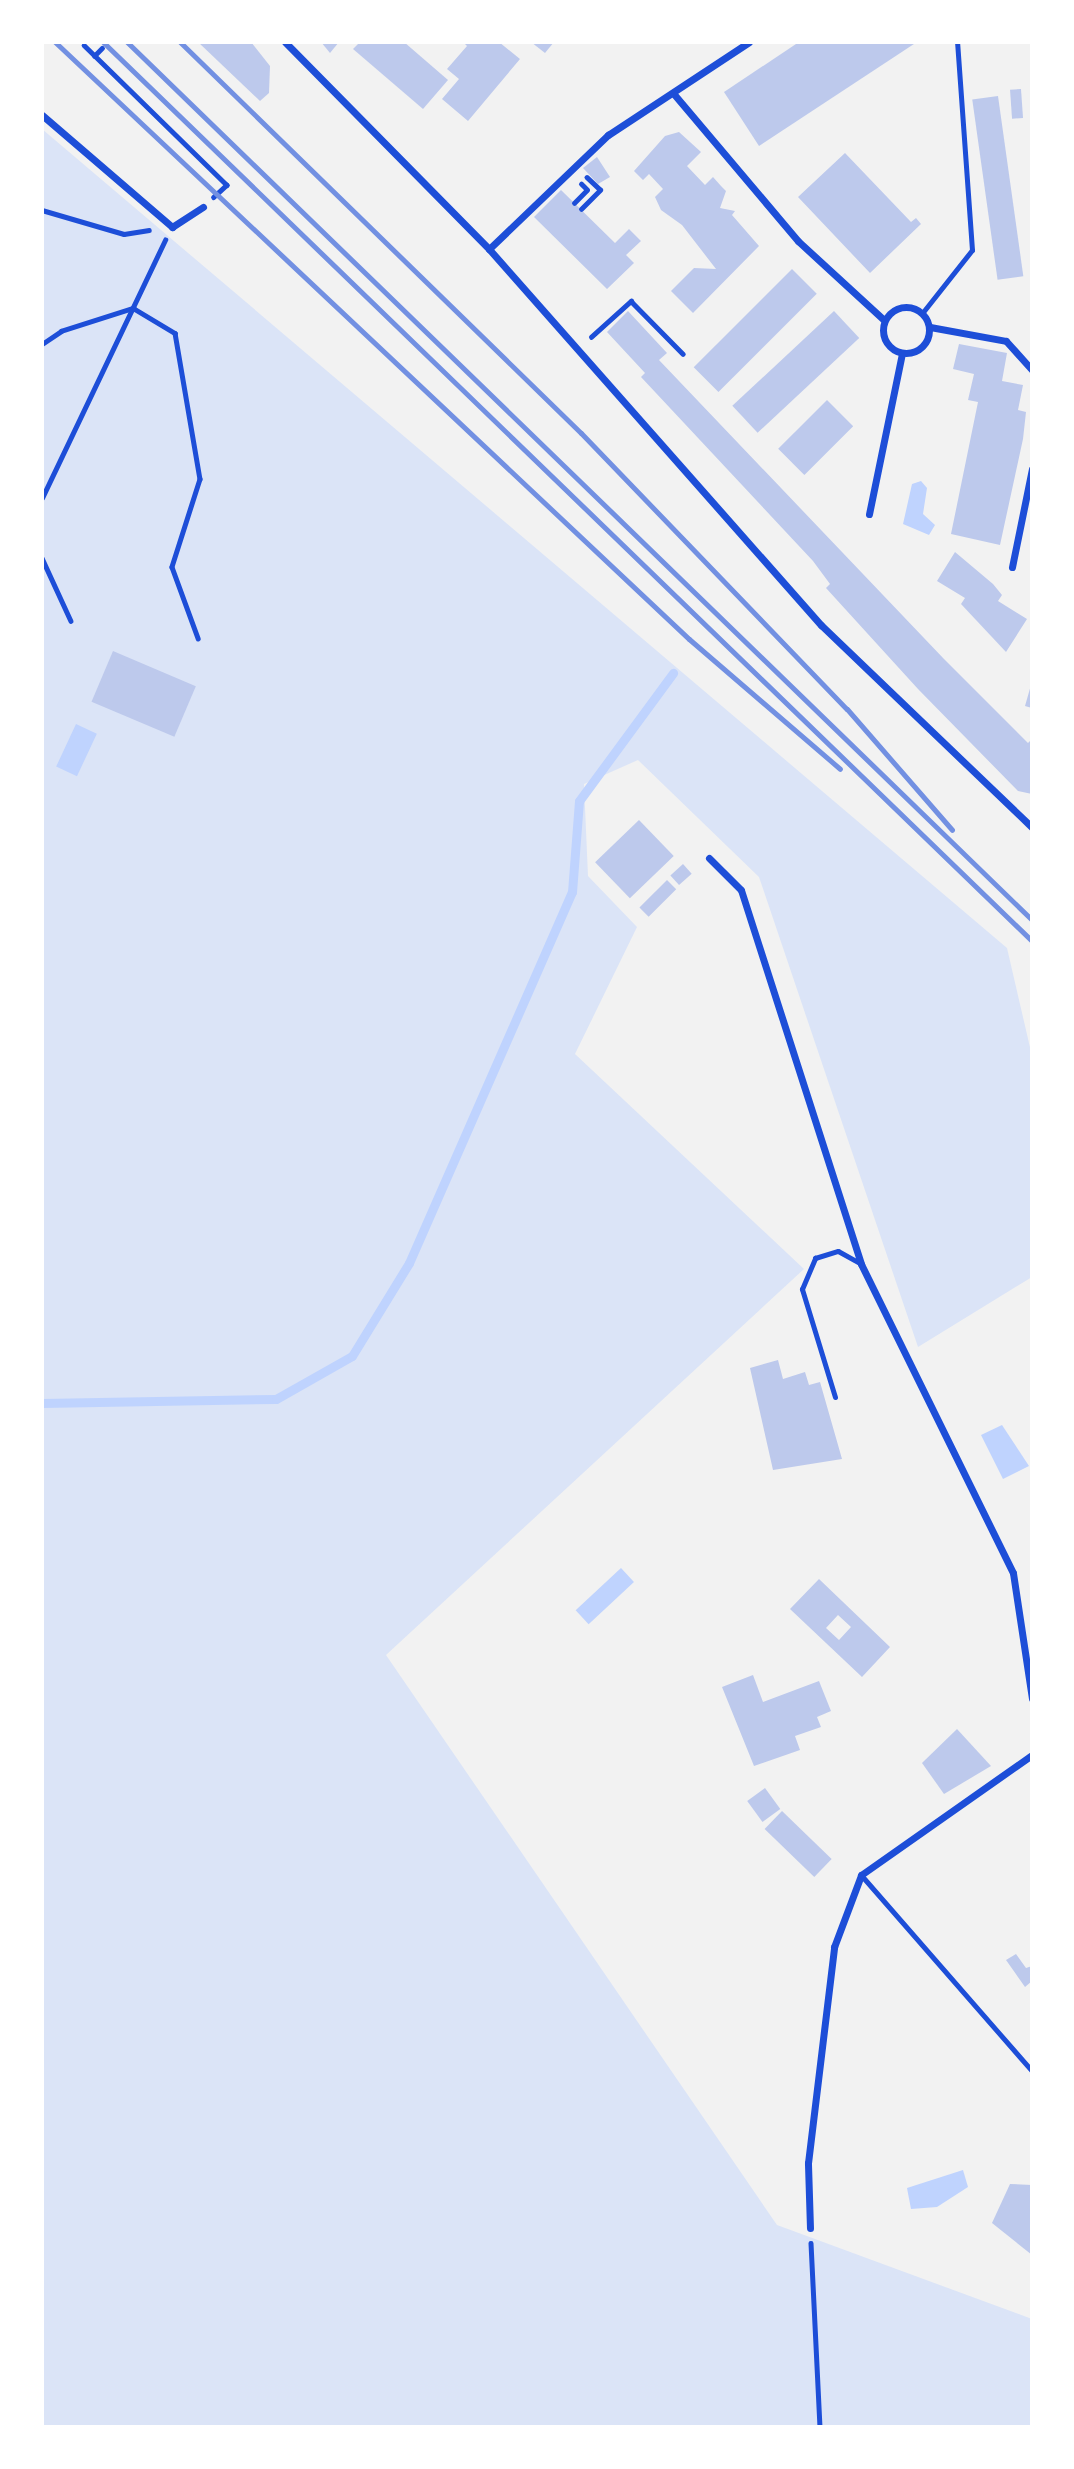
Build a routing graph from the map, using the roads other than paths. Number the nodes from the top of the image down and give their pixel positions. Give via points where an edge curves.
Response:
1 (749, 42) edge
2 (957, 42) edge
3 (289, 44) edge
4 (673, 93) junction
5 (42, 115) edge
6 (203, 206) dead end
7 (489, 249) junction
8 (923, 312) junction
9 (884, 320) junction
10 (930, 327) junction
11 (902, 353) junction
12 (1032, 370) edge
13 (1032, 469) edge
14 (869, 514) dead end
15 (1012, 567) dead end
16 (1032, 827) edge
17 (709, 858) dead end
18 (861, 1264) junction
19 (835, 1397) dead end
20 (1032, 1699) edge
21 (1032, 1755) edge
22 (861, 1875) junction
23 (1032, 2071) edge
24 (810, 2228) road end

1 - 4 street
2 - 8 lane via 972,250
3 - 7 street
4 - 7 street via 608,135
4 - 9 street via 798,241
5 - 6 street via 172,226
7 - 16 street via 821,625
8 - 9 street via 901,306
8 - 10 street
9 - 11 street via 884,339
10 - 11 street via 922,347
10 - 12 street via 1006,341
11 - 14 street
13 - 15 street
17 - 18 street via 741,890
18 - 19 lane via 838,1251 815,1258 802,1289
18 - 20 street via 1013,1573
21 - 22 street via 884,1853
22 - 23 lane
22 - 24 street via 834,1947 808,2162

